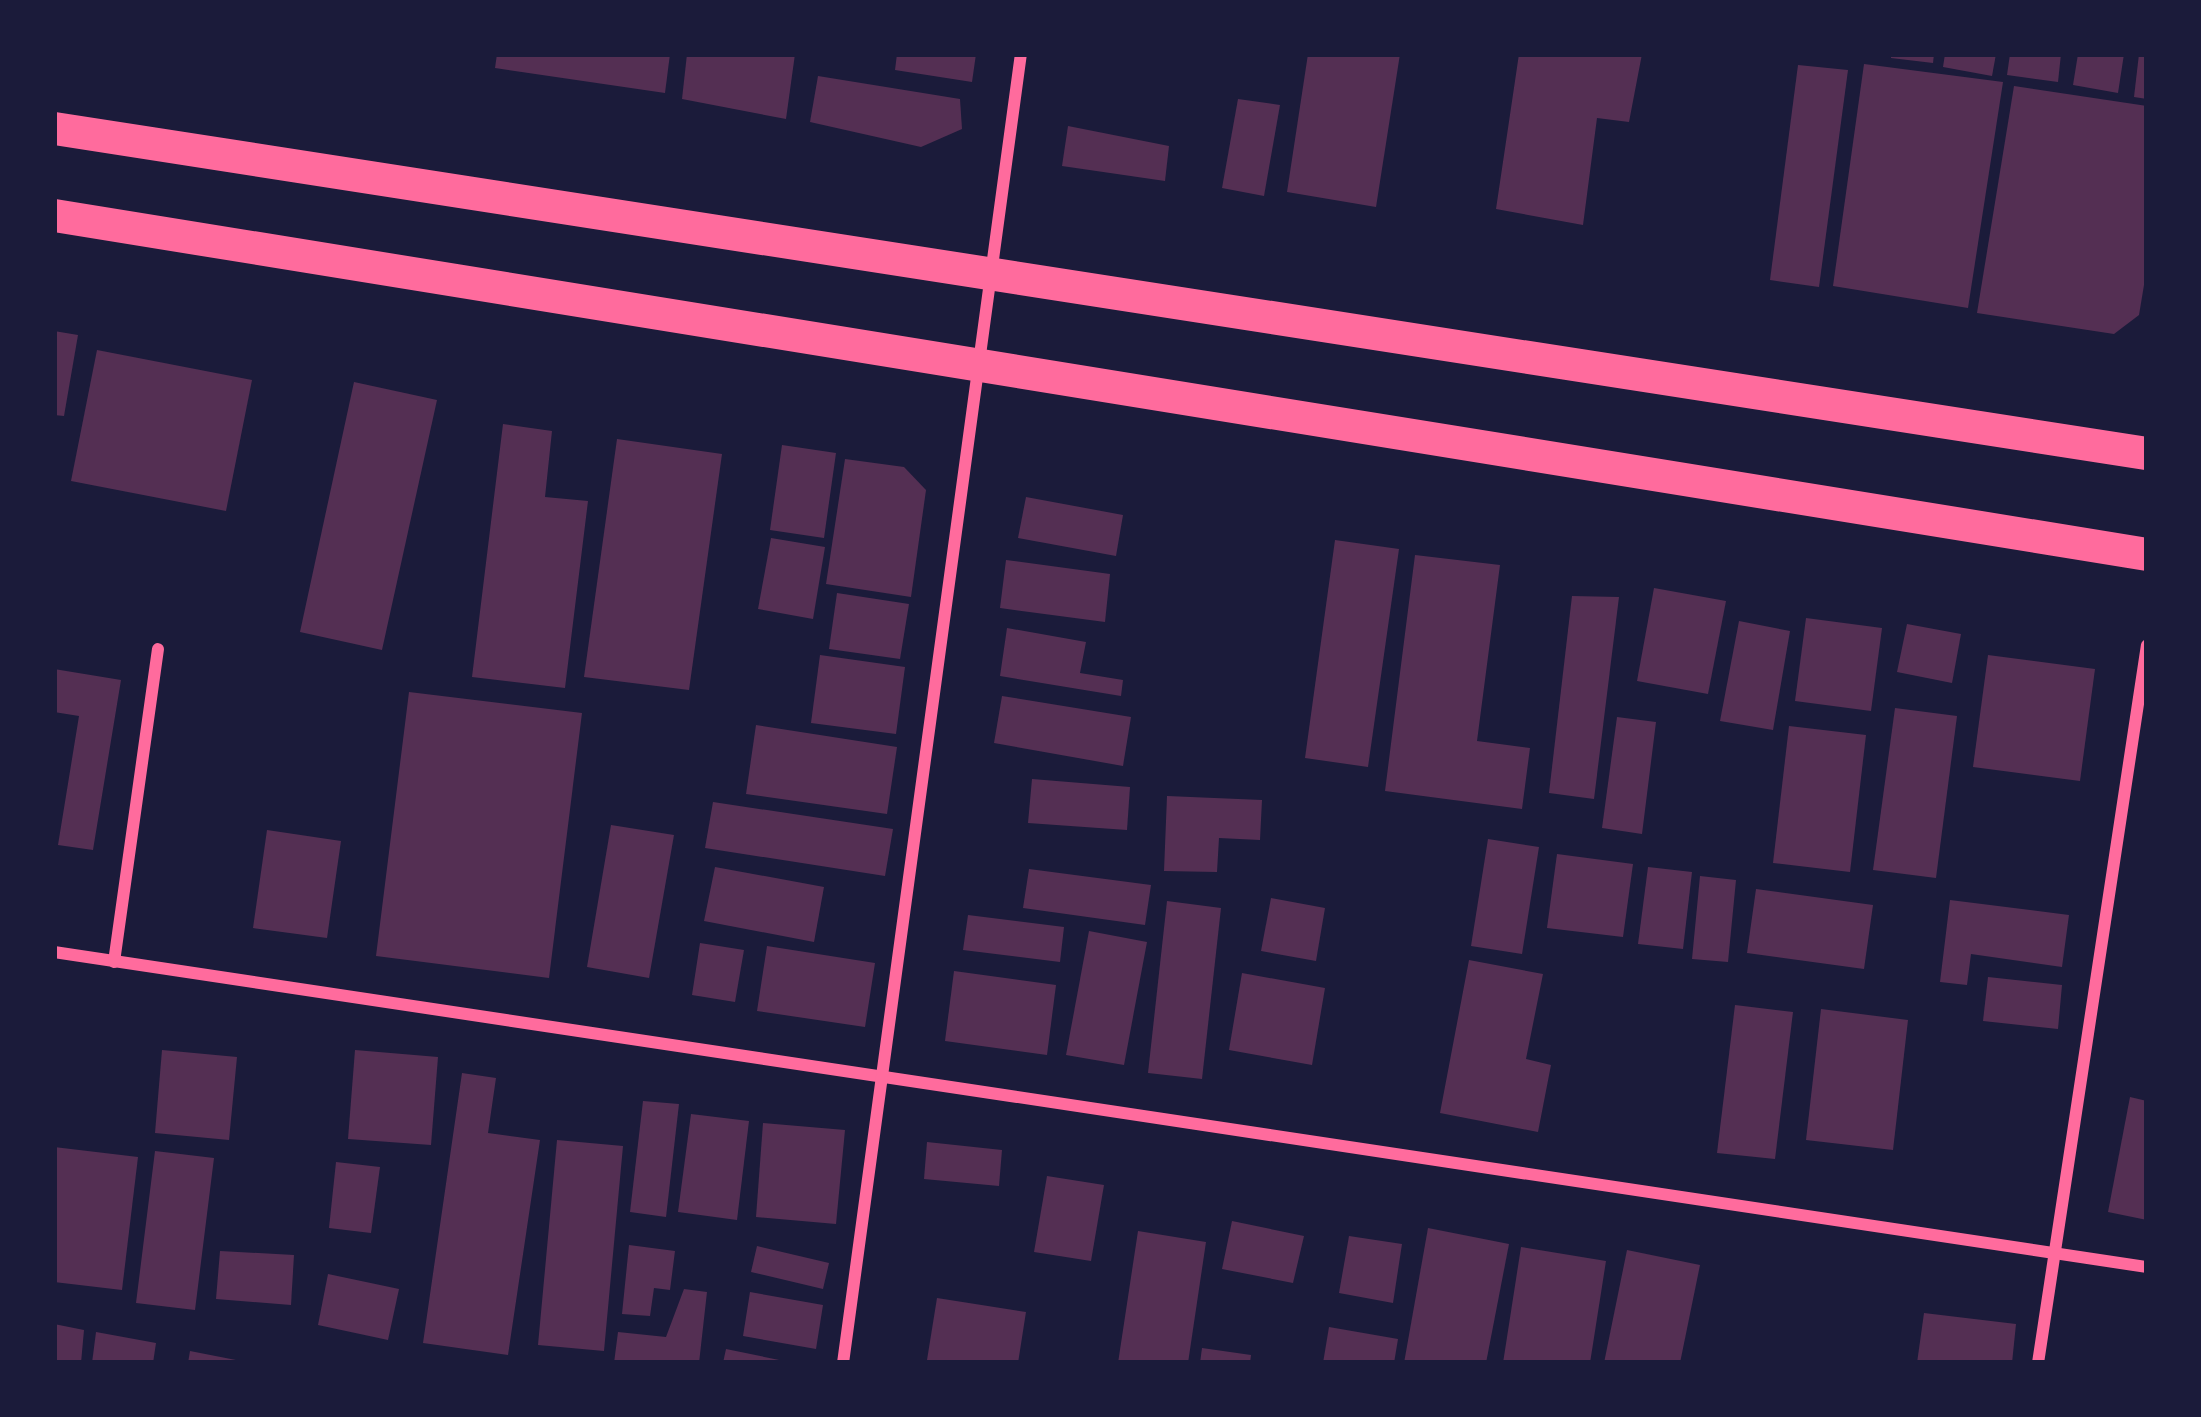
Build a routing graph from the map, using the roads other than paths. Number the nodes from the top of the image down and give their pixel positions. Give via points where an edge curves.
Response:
1 (1021, 54) edge
2 (54, 128) edge
3 (54, 215) edge
4 (992, 272) junction
5 (980, 362) junction
6 (2147, 453) edge
7 (2147, 554) edge
8 (2147, 645) edge
9 (158, 649) dead end
10 (54, 952) edge
11 (114, 962) junction
12 (880, 1078) junction
13 (2053, 1252) junction
14 (2147, 1267) edge
15 (843, 1363) edge
16 (2038, 1363) edge

1 - 4 street
2 - 4 highway
3 - 5 highway
4 - 5 street
4 - 6 highway
5 - 7 highway
5 - 12 street
8 - 13 street
9 - 11 street
10 - 11 street
11 - 12 street
12 - 13 street
12 - 15 street
13 - 14 street
13 - 16 street

